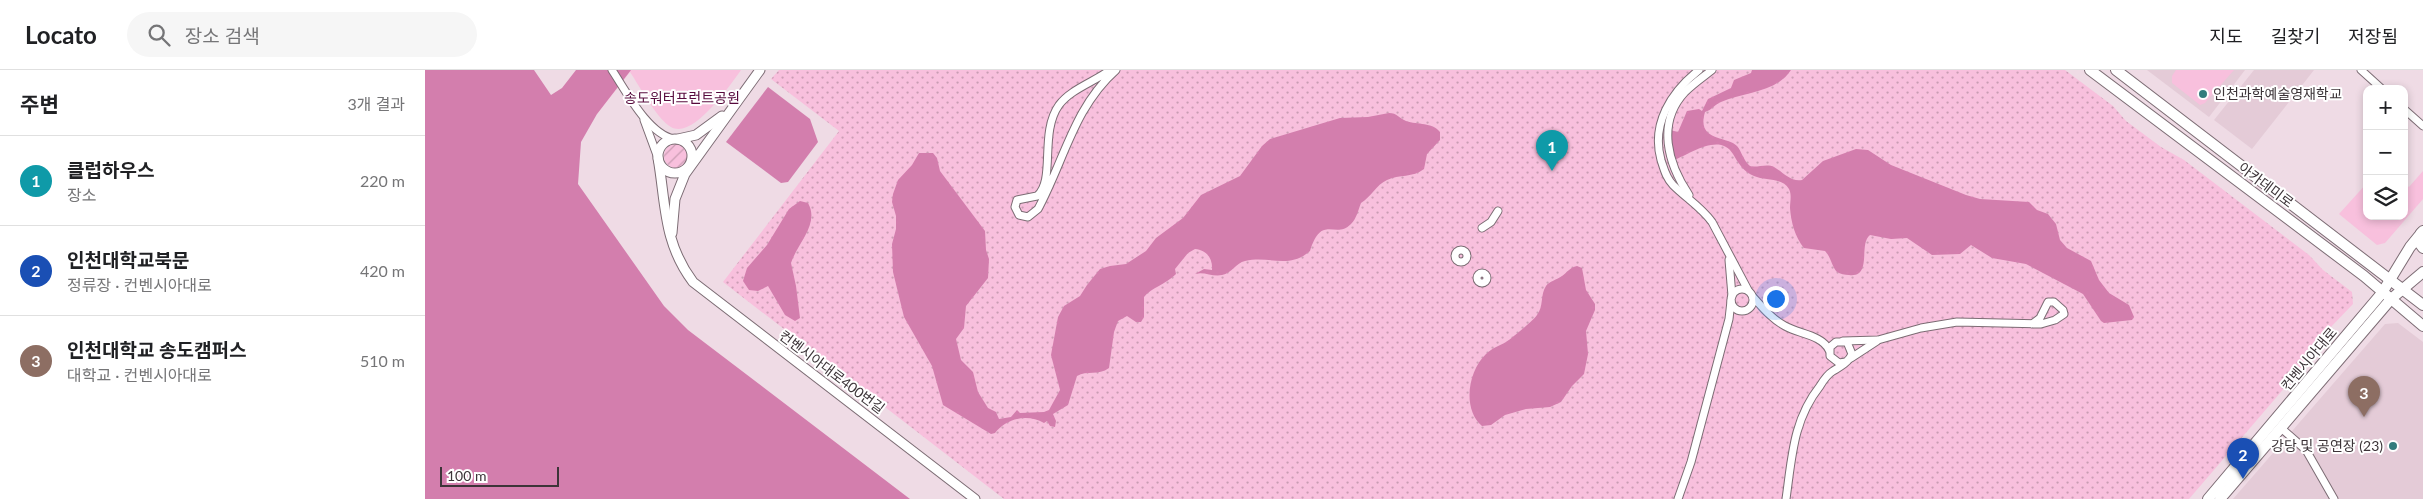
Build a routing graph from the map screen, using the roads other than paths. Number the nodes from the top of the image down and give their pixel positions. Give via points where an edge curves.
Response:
1 (612, 70) edge
2 (760, 70) edge
3 (1110, 70) edge
4 (1116, 70) edge
5 (1699, 70) edge
6 (1712, 70) edge
7 (2090, 70) edge
8 (2116, 70) edge
9 (2361, 70) edge
10 (2377, 85) edge
11 (733, 105) junction
12 (638, 108) junction
13 (2408, 113) edge
14 (2423, 126) edge
15 (1659, 135) junction
16 (1667, 136) junction
17 (676, 140) junction
18 (658, 158) junction
19 (691, 164) junction
20 (1662, 164) junction
21 (1672, 164) junction
22 (1696, 204) junction
23 (1498, 211) dead end
24 (1482, 228) dead end
25 (2422, 232) edge
26 (672, 241) junction
27 (2423, 248) edge
28 (1728, 254) junction
29 (2423, 272) edge
30 (2389, 280) junction
31 (1748, 290) junction
32 (2403, 290) junction
33 (2387, 296) junction
34 (1753, 297) junction
35 (1731, 298) junction
36 (2423, 305) edge
37 (1751, 307) junction
38 (1762, 308) junction
39 (1740, 311) junction
40 (1729, 319) junction
41 (2032, 324) dead end
42 (2423, 326) edge
43 (1815, 338) junction
44 (1878, 340) junction
45 (1841, 341) junction
46 (1829, 350) junction
47 (1832, 359) junction
48 (1848, 360) junction
49 (1832, 372) junction
50 (2281, 428) junction
51 (975, 499) edge
52 (1678, 499) edge
53 (1786, 499) edge
54 (2208, 499) edge
55 (2220, 499) edge
56 (2334, 499) edge

1 - 12 street
2 - 11 street
3 - 4 street via 1070,95 1055,111 1047,136 1044,185 1037,196 1017,200 1015,208 1019,215 1028,217 1038,209 1082,111
5 - 15 street via 1672,97
6 - 16 street via 1679,100
7 - 33 main road, 아카데미로
8 - 30 main road, 아카데미로
9 - 10 street
11 - 17 street via 697,135
11 - 19 street
12 - 17 street via 657,131
12 - 18 street
13 - 14 street
15 - 16 street
15 - 20 street
16 - 21 street
17 - 18 street via 662,145
17 - 19 street via 687,143 691,149
18 - 19 street via 663,168 672,173 683,172
18 - 26 street, 컨벤시아대로400번길 via 663,207
19 - 26 street via 675,199
20 - 21 street
20 - 22 street via 1672,184
21 - 22 street via 1681,184
22 - 28 street via 1712,222
23 - 24 street
25 - 27 main road via 2420,244
25 - 30 main road, 컨벤시아대로
26 - 51 street, 컨벤시아대로400번길 via 678,261 703,291
28 - 31 street
28 - 35 street
29 - 32 main road, 컨벤시아대로
30 - 32 main road, 아카데미로
30 - 33 main road, 컨벤시아대로
31 - 34 street
31 - 35 street via 1737,290
32 - 33 main road, 컨벤시아대로
32 - 36 main road, 아카데미로
33 - 42 main road, 아카데미로
33 - 50 main road, 컨벤시아대로
33 - 54 main road, 컨벤시아대로
34 - 37 street
34 - 38 street
35 - 39 street via 1734,308
35 - 40 street
37 - 38 street
37 - 39 street
38 - 43 street via 1785,326
39 - 40 street
40 - 52 street
41 - 44 street via 1957,322
43 - 45 street
43 - 46 street
44 - 45 street
44 - 48 street
45 - 46 street
45 - 48 street via 1852,349
46 - 47 street
47 - 48 street via 1839,363
47 - 49 street
48 - 49 street
49 - 53 street via 1809,402 1798,425 1791,451
50 - 55 main road, 컨벤시아대로
50 - 56 street via 2306,450

